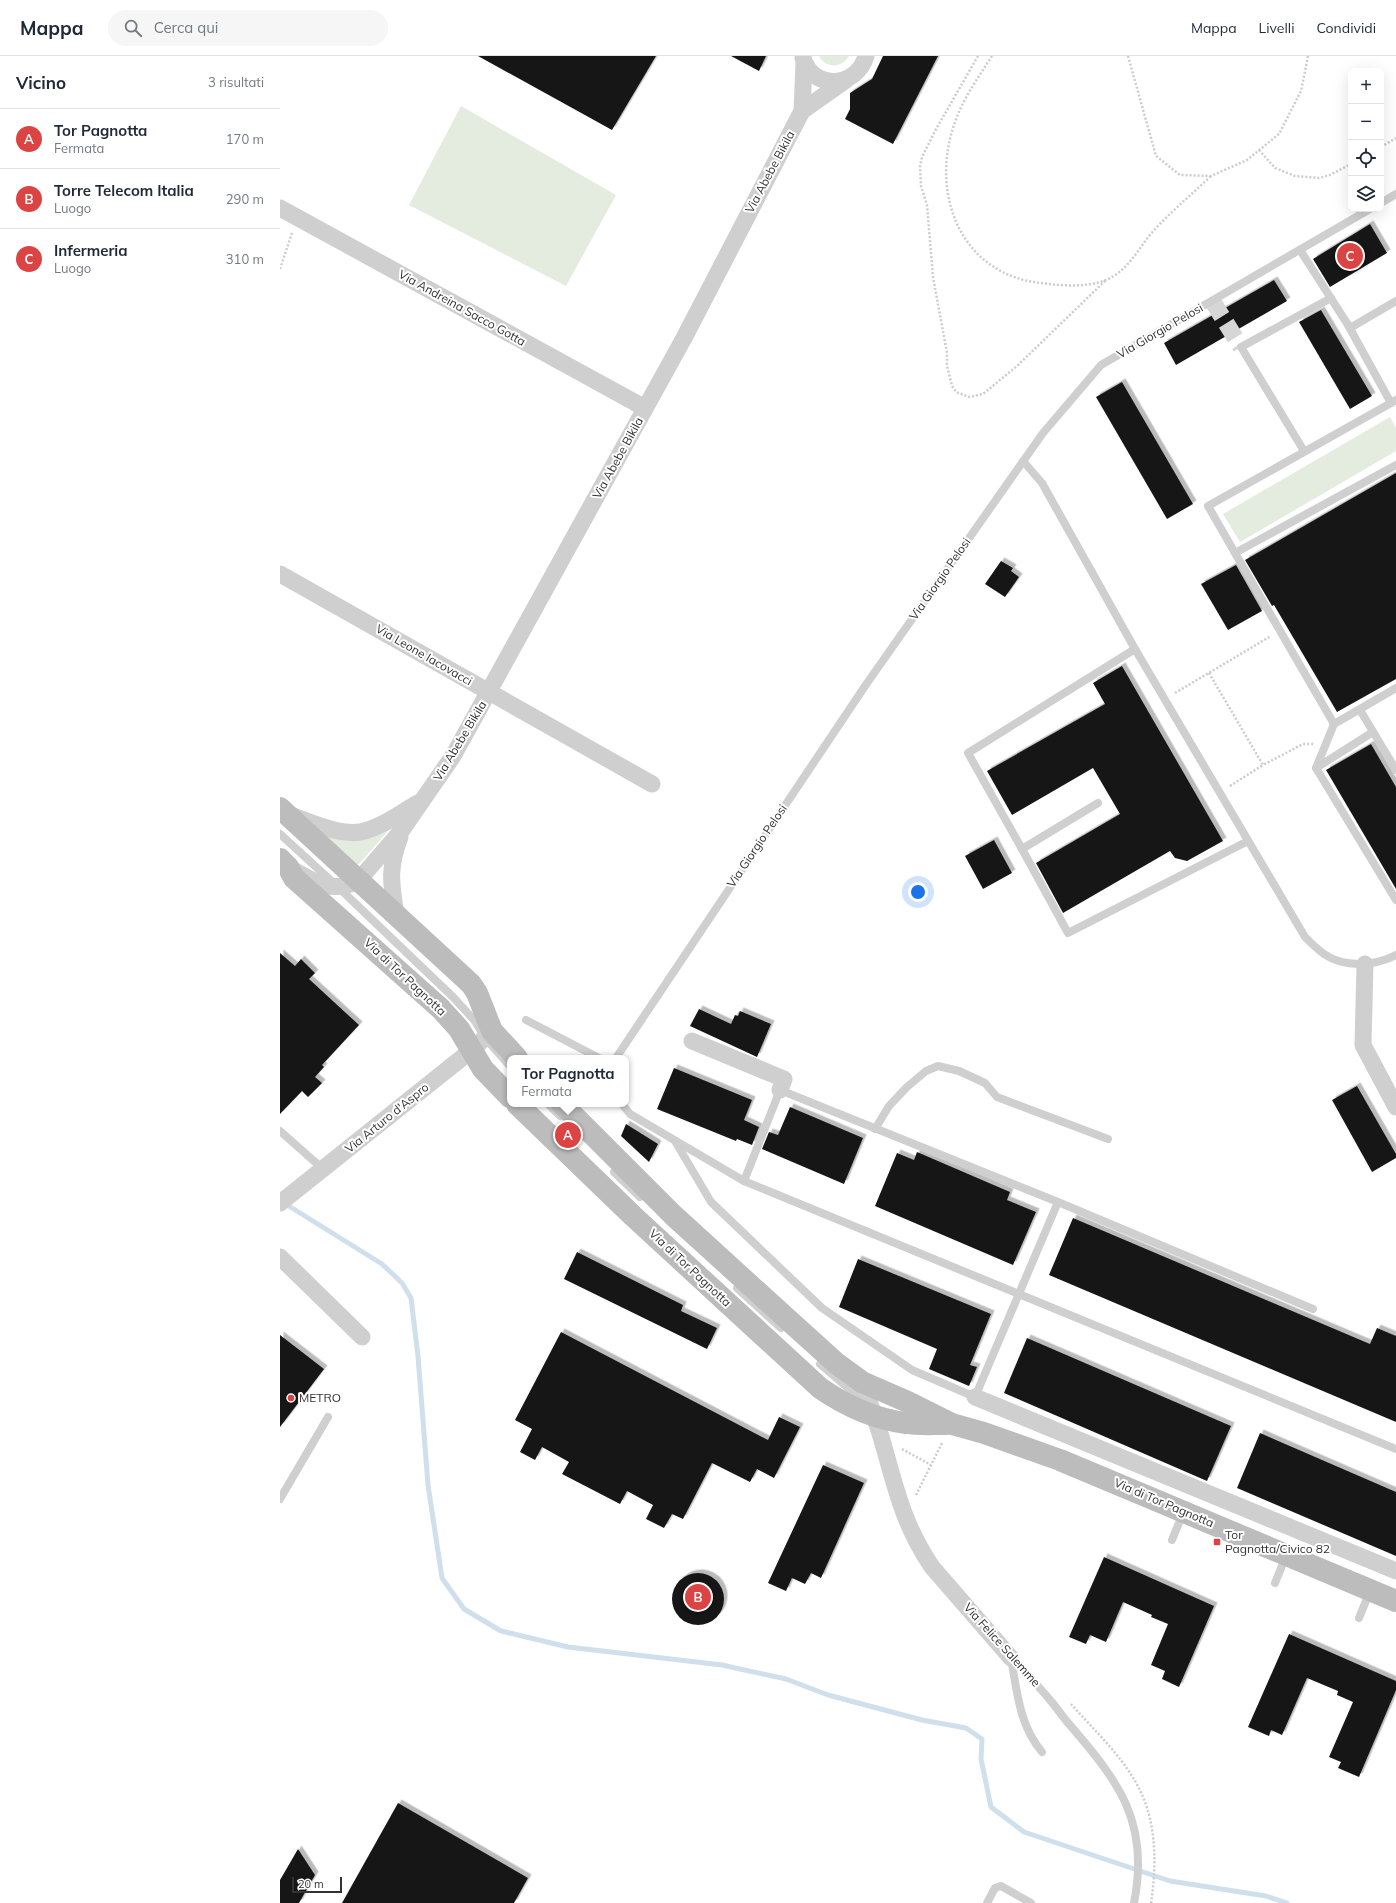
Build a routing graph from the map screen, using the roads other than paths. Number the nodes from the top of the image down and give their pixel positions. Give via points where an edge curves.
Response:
1 (866, 56) edge
2 (803, 60) edge
3 (846, 80) junction
4 (802, 111) junction
5 (1396, 194) edge
6 (1384, 201) edge
7 (280, 208) edge
8 (1365, 212) edge
9 (1300, 250) junction
10 (1330, 298) junction
11 (1396, 302) edge
12 (1348, 325) junction
13 (1393, 401) edge
14 (645, 408) junction
15 (1304, 451) junction
16 (1023, 461) junction
17 (1396, 465) edge
18 (1234, 553) junction
19 (280, 574) edge
20 (1135, 649) junction
21 (1396, 688) edge
22 (489, 692) junction
23 (1360, 710) junction
24 (1334, 724) junction
25 (1373, 732) junction
26 (1316, 768) junction
27 (1396, 770) edge
28 (652, 784) dead end
29 (424, 799) junction
30 (1098, 803) dead end
31 (282, 819) edge
32 (402, 830) junction
33 (1248, 841) junction
34 (1022, 849) junction
35 (284, 863) edge
36 (348, 884) junction
37 (1396, 900) edge
38 (396, 914) junction
39 (1396, 955) edge
40 (1365, 964) junction
41 (526, 1020) dead end
42 (483, 1039) junction
43 (692, 1041) dead end
44 (512, 1055) edge
45 (593, 1055) edge
46 (618, 1055) edge
47 (507, 1063) edge
48 (780, 1090) junction
49 (507, 1094) edge
50 (520, 1107) edge
51 (553, 1107) edge
52 (624, 1107) edge
53 (1396, 1107) edge
54 (562, 1112) edge
55 (876, 1129) junction
56 (280, 1131) edge
57 (1108, 1139) dead end
58 (675, 1141) junction
59 (607, 1165) dead end
60 (323, 1169) junction
61 (744, 1181) junction
62 (286, 1198) edge
63 (1058, 1202) junction
64 (646, 1203) dead end
65 (280, 1257) edge
66 (730, 1282) dead end
67 (1019, 1295) junction
68 (1313, 1309) dead end
69 (787, 1334) dead end
70 (362, 1338) dead end
71 (816, 1360) dead end
72 (834, 1376) junction
73 (862, 1382) junction
74 (975, 1397) junction
75 (874, 1416) junction
76 (328, 1417) dead end
77 (947, 1433) junction
78 (1396, 1449) edge
79 (280, 1499) edge
80 (1184, 1512) junction
81 (1172, 1540) dead end
82 (1287, 1555) junction
83 (1396, 1571) edge
84 (1275, 1583) dead end
85 (1370, 1590) junction
86 (1396, 1601) edge
87 (1358, 1618) dead end
88 (1011, 1658) junction
89 (1042, 1752) dead end
90 (987, 1903) edge
91 (1031, 1903) edge
92 (1134, 1903) edge

1 - 3 street, Via Abebe Bikila via 860,69
2 - 3 street via 818,78 832,82
2 - 4 street, Via Abebe Bikila
3 - 4 street, Via Abebe Bikila
4 - 14 street, Via Abebe Bikila
5 - 6 lane
7 - 14 street, Via Andreina Sacco Gotta
8 - 9 lane, Via Giorgio Pelosi
9 - 10 lane
9 - 16 lane, Via Giorgio Pelosi via 1101,365 1042,433
10 - 12 lane
10 - 15 lane via 1241,347
11 - 12 lane via 1350,328
12 - 13 lane
13 - 15 lane
14 - 22 street, Via Abebe Bikila
15 - 18 lane via 1208,506
16 - 20 lane via 1042,483
16 - 46 lane, Via Giorgio Pelosi via 865,686
17 - 18 lane
18 - 24 lane
19 - 22 street, Via Leone Iacovacci
20 - 33 lane
20 - 34 lane via 968,753
21 - 23 lane
22 - 28 street, Via Leone Iacovacci
22 - 29 street, Via Abebe Bikila via 453,756
23 - 24 lane
23 - 25 lane
24 - 26 lane
25 - 26 lane
25 - 27 lane
26 - 37 lane
29 - 31 street, Via Abebe Bikila via 384,823 360,832
29 - 32 street, Via Abebe Bikila
30 - 34 lane
31 - 36 street, Via di Tor Pagnotta
32 - 36 street, Via Abebe Bikila
32 - 38 street, Via Abebe Bikila via 392,859 391,871
33 - 34 lane via 1068,933
33 - 40 lane via 1305,938 1325,955 1346,962
35 - 36 street, Via di Tor Pagnotta via 312,881 329,887
35 - 42 street, Via di Tor Pagnotta via 294,878 441,1009 459,1029
36 - 38 street, Via di Tor Pagnotta
36 - 42 lane, Via di Tor Pagnotta via 475,1021
38 - 42 street, Via di Tor Pagnotta via 471,984 477,993
39 - 40 lane
40 - 53 street via 1363,1045
41 - 45 lane
42 - 44 street, Via di Tor Pagnotta
42 - 47 lane, Via di Tor Pagnotta
42 - 49 street, Via di Tor Pagnotta via 483,1069
42 - 60 street, Via Arturo d'Aspro
43 - 48 street via 784,1079
48 - 55 lane
48 - 61 lane
50 - 75 street, Via di Tor Pagnotta via 612,1196 820,1388 853,1408
51 - 54 lane, Via di Tor Pagnotta
52 - 58 lane via 630,1114
54 - 73 street, Via di Tor Pagnotta via 836,1363
55 - 57 lane via 889,1106 907,1087 926,1071 938,1066 958,1071 985,1083 997,1097
55 - 63 lane
56 - 60 lane
58 - 61 lane
58 - 74 lane via 711,1202 822,1308 912,1370
59 - 64 lane
60 - 62 street, Via Arturo d'Aspro
61 - 67 lane
63 - 67 lane
63 - 68 lane
65 - 70 street
66 - 69 lane, Via di Tor Pagnotta
67 - 74 lane
67 - 78 lane
71 - 72 lane, Via di Tor Pagnotta
72 - 73 lane, Via di Tor Pagnotta
72 - 75 lane, Via di Tor Pagnotta
73 - 75 street, Via Felice Salemme
73 - 77 street, Via di Tor Pagnotta via 908,1402
74 - 83 street
75 - 77 street, Via di Tor Pagnotta
75 - 88 street, Via Felice Salemme via 897,1497 907,1524 922,1552
76 - 79 lane
77 - 80 street, Via di Tor Pagnotta via 984,1433 1060,1460
80 - 81 lane
80 - 82 street, Via di Tor Pagnotta
82 - 84 lane
82 - 85 street, Via di Tor Pagnotta
85 - 86 street, Via di Tor Pagnotta
85 - 87 lane
88 - 89 lane via 1023,1721 1028,1733
88 - 92 lane, Via Felice Salemme via 1050,1699 1117,1785 1129,1809 1136,1833 1140,1864
90 - 91 lane via 995,1888 1001,1886

